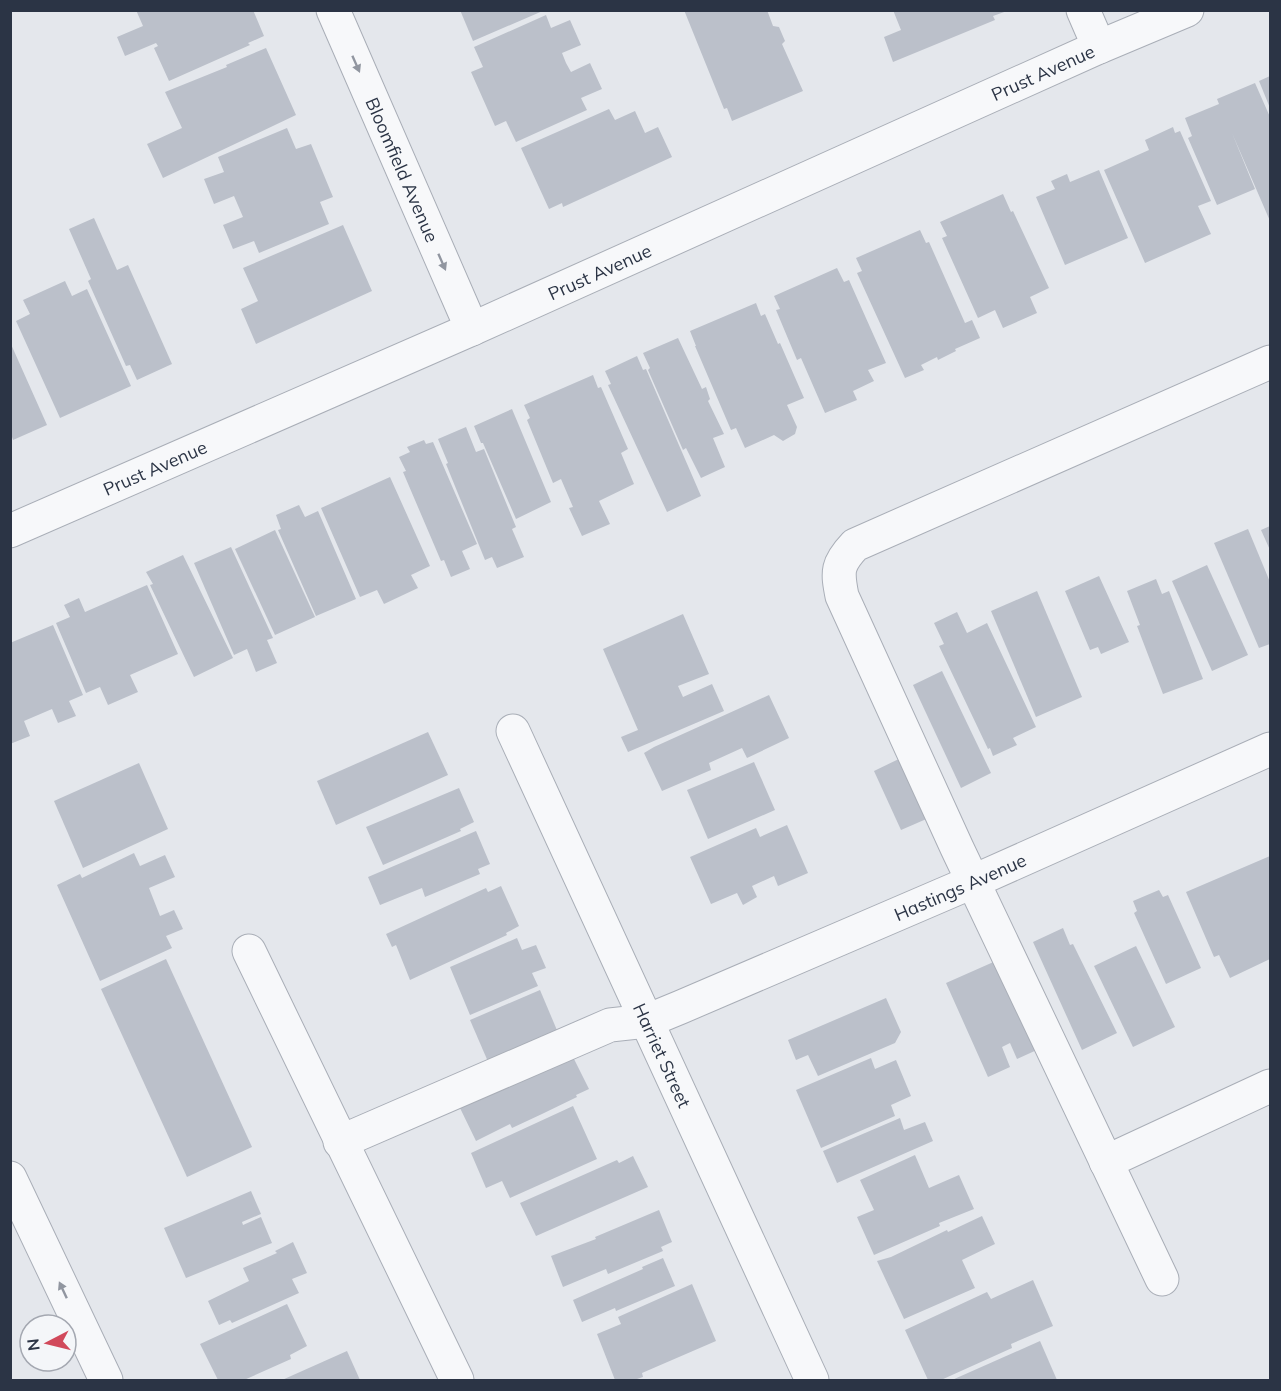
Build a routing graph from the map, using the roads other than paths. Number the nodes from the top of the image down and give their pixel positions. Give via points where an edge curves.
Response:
1 (333, 10) edge
2 (1083, 10) edge
3 (1187, 10) edge
4 (1099, 47) junction
5 (472, 329) junction
6 (1270, 362) edge
7 (10, 531) edge
8 (513, 731) dead end
9 (1270, 749) edge
10 (972, 882) junction
11 (249, 951) dead end
12 (647, 1021) junction
13 (1270, 1086) edge
14 (340, 1142) junction
15 (1106, 1162) junction
16 (10, 1178) edge
17 (1162, 1279) dead end
18 (106, 1380) edge
19 (458, 1380) edge
20 (812, 1380) edge

1 -> 5 street, Bloomfield Avenue
2 - 4 street
3 - 4 street, Prust Avenue
4 - 5 street, Prust Avenue
5 - 7 street, Prust Avenue
6 - 10 street via 855,545 843,558 838,574 842,596
8 - 12 street, Harriet Street
9 - 10 street, Hastings Avenue
10 - 12 street, Hastings Avenue
10 - 15 street
11 - 14 street
12 - 14 street, Hastings Avenue via 610,1025
12 - 20 street, Harriet Street
13 - 15 street
14 - 19 street
15 - 17 street
18 -> 16 street

